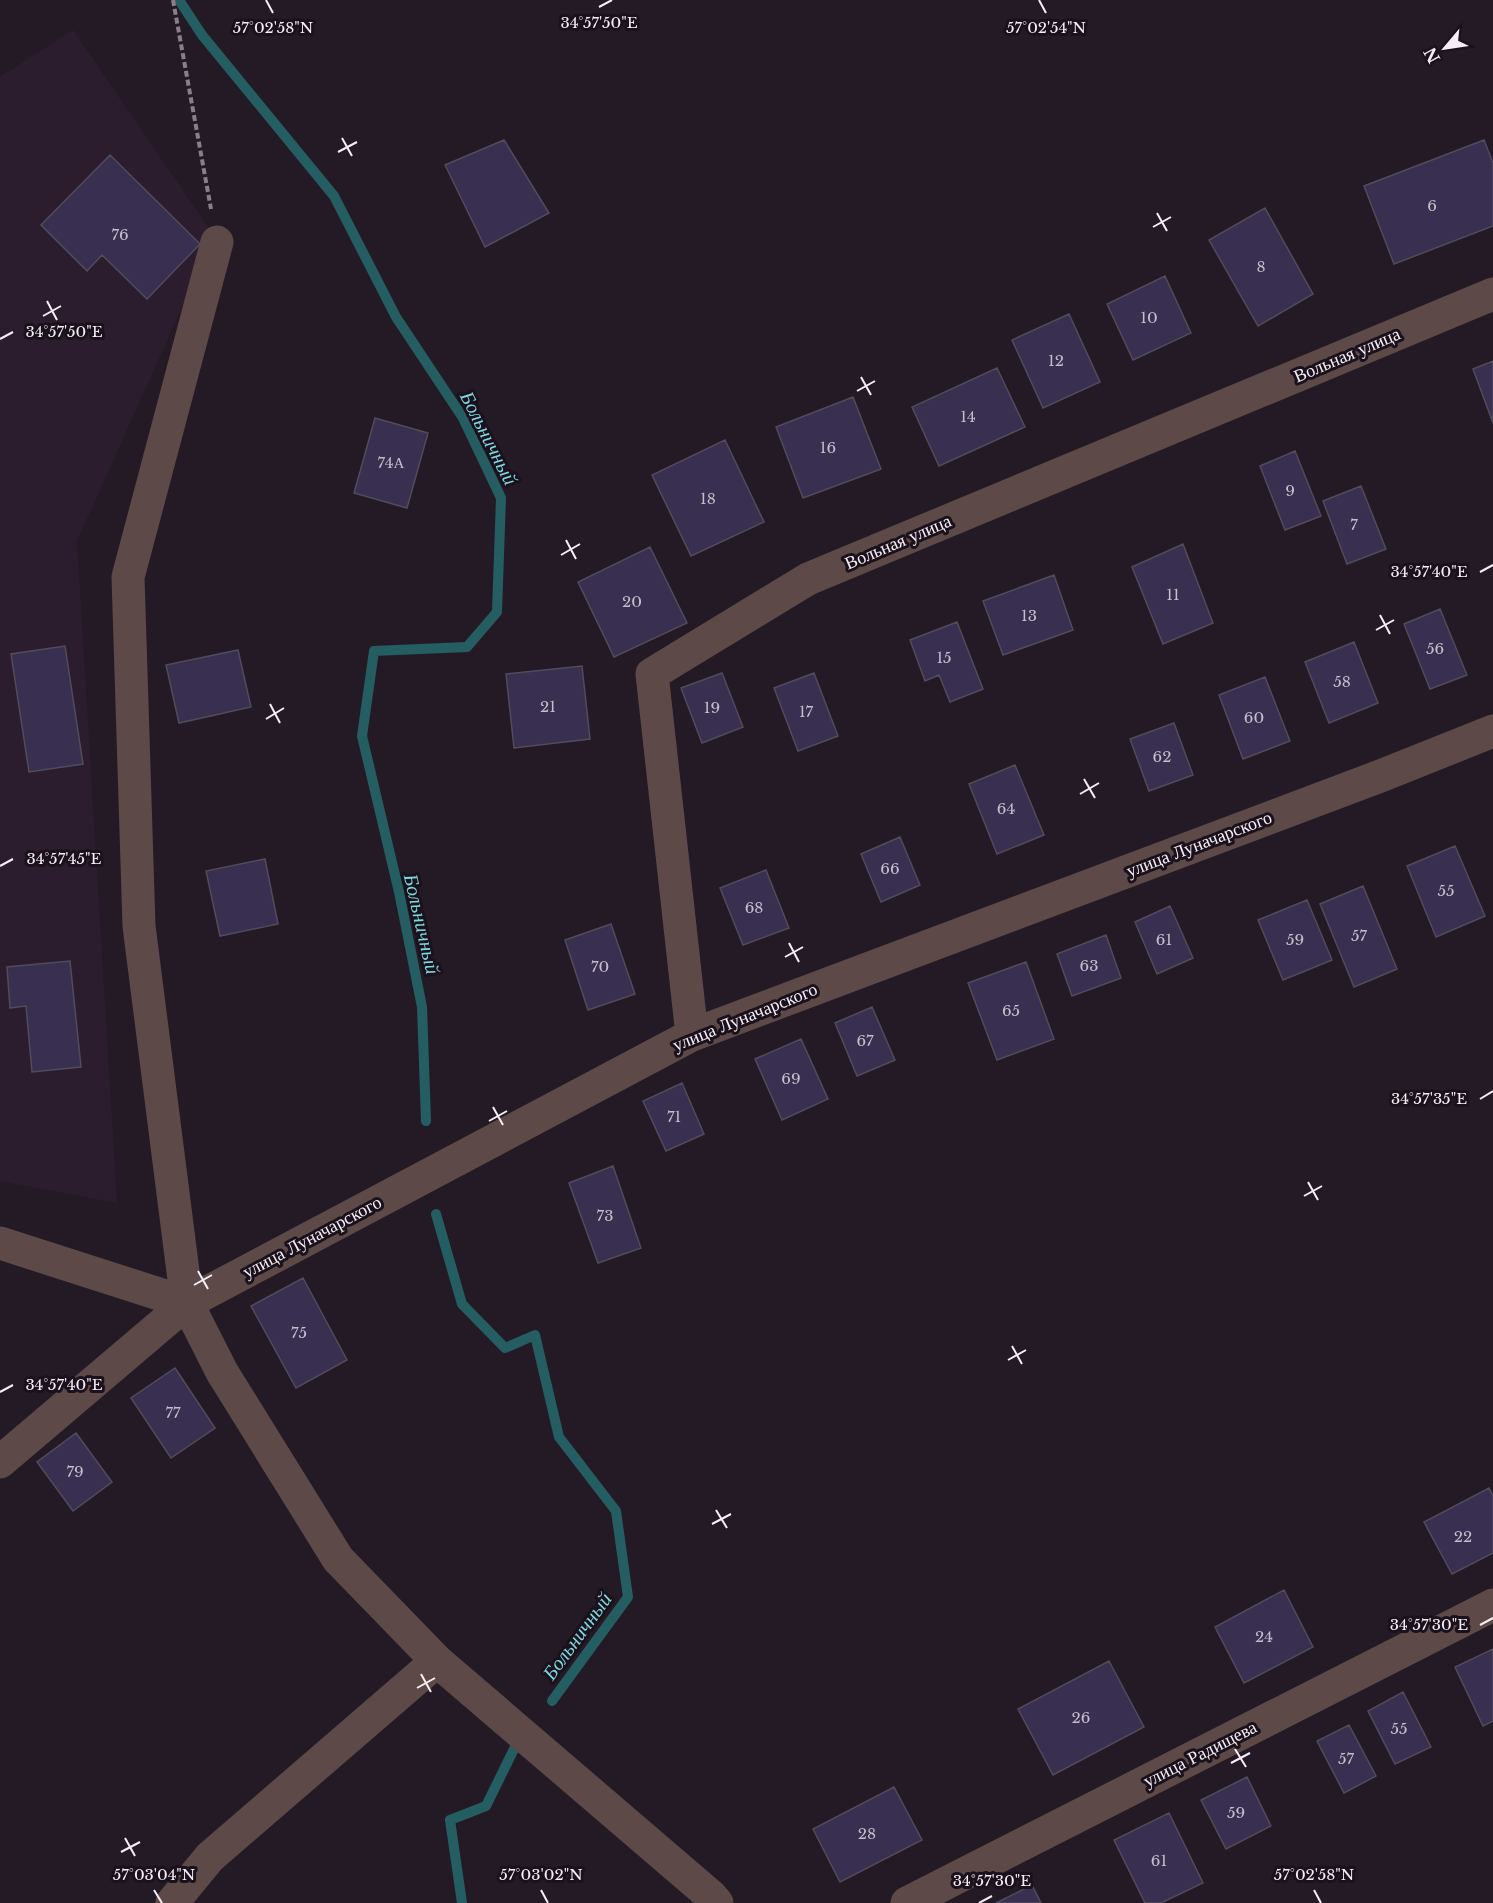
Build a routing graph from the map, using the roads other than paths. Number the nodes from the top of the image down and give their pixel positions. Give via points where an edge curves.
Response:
1 (217, 242) road end
2 (1493, 294) edge
3 (1493, 731) edge
4 (692, 1035) junction
5 (0, 1243) edge
6 (187, 1303) junction
7 (0, 1462) edge
8 (1493, 1605) edge
9 (437, 1661) junction
10 (172, 1903) edge
11 (717, 1903) edge
12 (907, 1903) edge

1 - 6 street via 128,577 139,926
2 - 4 street, Вольная улица via 808,579 652,674
3 - 4 street, улица Луначарского
4 - 6 street, улица Луначарского
5 - 6 street
6 - 7 street, улица Луначарского
6 - 9 street via 222,1372 338,1559
8 - 12 street, улица Радищева
9 - 10 street via 210,1857
9 - 11 street

